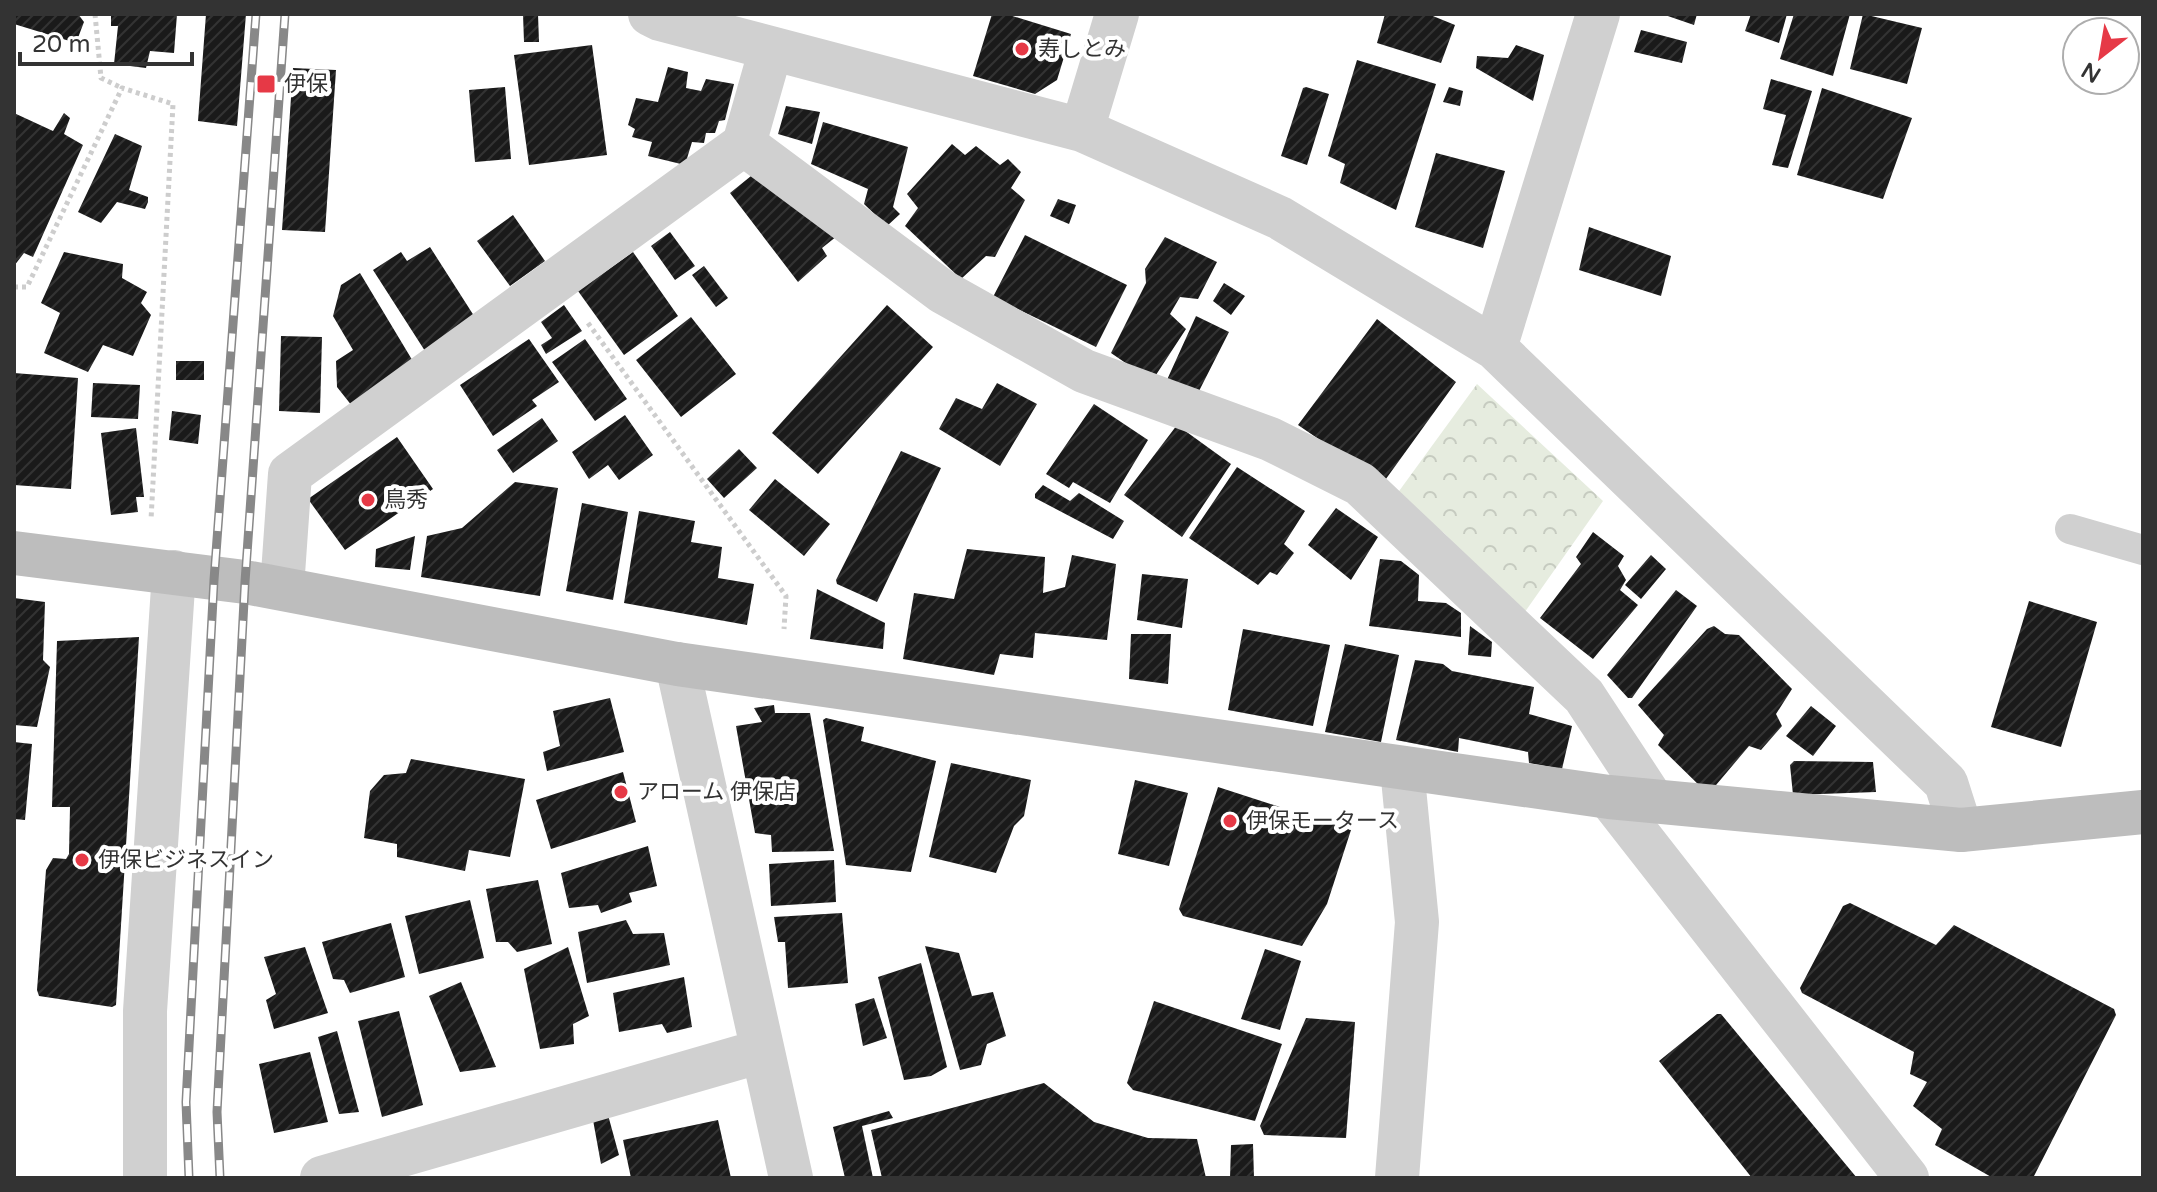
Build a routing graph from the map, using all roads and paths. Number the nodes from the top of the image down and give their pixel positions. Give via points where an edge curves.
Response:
1 (95, 14) edge
2 (650, 14) edge
3 (1117, 14) edge
4 (1598, 14) edge
5 (771, 49) junction
6 (122, 88) junction
7 (1082, 130) junction
8 (744, 144) junction
9 (557, 280) junction
10 (14, 287) edge
11 (1495, 348) junction
12 (2070, 529) dead end
13 (2143, 550) edge
14 (14, 553) edge
15 (161, 571) junction
16 (282, 588) junction
17 (677, 664) junction
18 (781, 679) junction
19 (1402, 768) junction
20 (1609, 797) junction
21 (1653, 801) junction
22 (2143, 812) edge
23 (1961, 830) junction
24 (762, 1051) junction
25 (145, 1178) edge
26 (322, 1178) edge
27 (791, 1178) edge
28 (1397, 1178) edge
29 (1907, 1178) edge

1 - 6 path via 101,78
2 - 5 street
3 - 7 street
4 - 11 street
5 - 7 street
5 - 8 street
6 - 10 path via 27,287
6 - 15 path via 173,104
7 - 11 street via 1280,218
8 - 9 street
8 - 21 street via 943,292 1071,364 1270,439 1360,484 1584,696
9 - 16 street via 290,474
9 - 18 path via 786,596
11 - 23 street via 1946,783
12 - 13 lane
14 - 15 street
15 - 16 street
15 - 25 street via 145,1011
16 - 17 street
17 - 18 street
17 - 24 street
18 - 19 street
19 - 20 street
19 - 28 street via 1417,922
20 - 21 street
20 - 29 street
21 - 23 street
22 - 23 street
24 - 26 street
24 - 27 street

